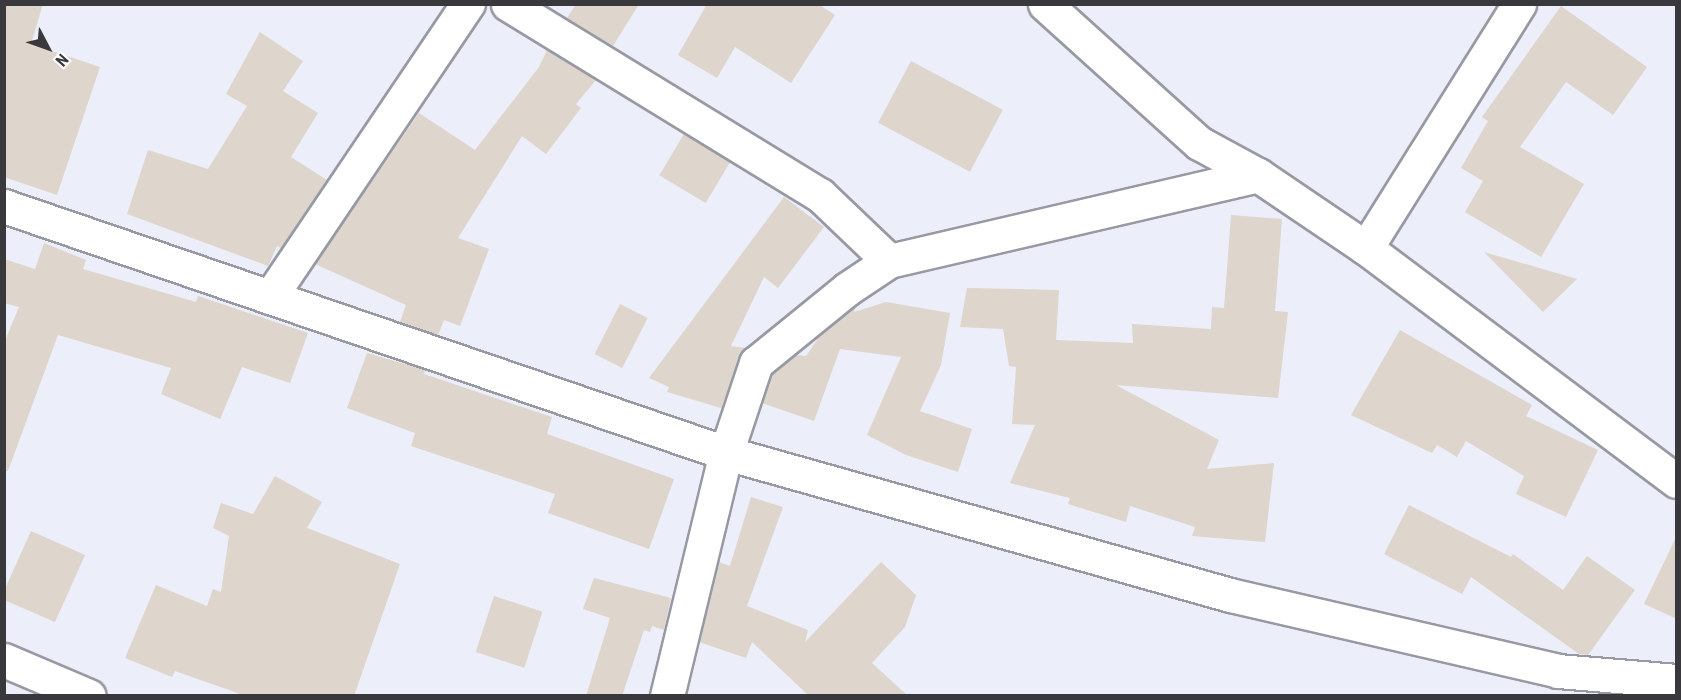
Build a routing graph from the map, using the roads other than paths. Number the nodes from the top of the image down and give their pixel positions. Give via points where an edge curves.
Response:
1 (468, 4) edge
2 (508, 4) edge
3 (1045, 4) edge
4 (1519, 4) edge
5 (1199, 142) junction
6 (1258, 175) junction
7 (1211, 186) junction
8 (4, 206) edge
9 (1366, 248) junction
10 (889, 261) junction
11 (270, 297) junction
12 (726, 453) junction
13 (1677, 481) edge
14 (4, 660) edge
15 (1677, 681) edge
16 (89, 696) edge
17 (667, 696) edge

1 - 11 street
2 - 10 street via 820,195
3 - 5 street
4 - 9 street
5 - 6 street
5 - 7 street
6 - 7 street
6 - 9 street
7 - 10 street
8 - 11 street
9 - 13 street
10 - 12 street via 847,289 756,363
11 - 12 street
12 - 15 street via 1230,595 1558,671
12 - 17 street
14 - 16 street

